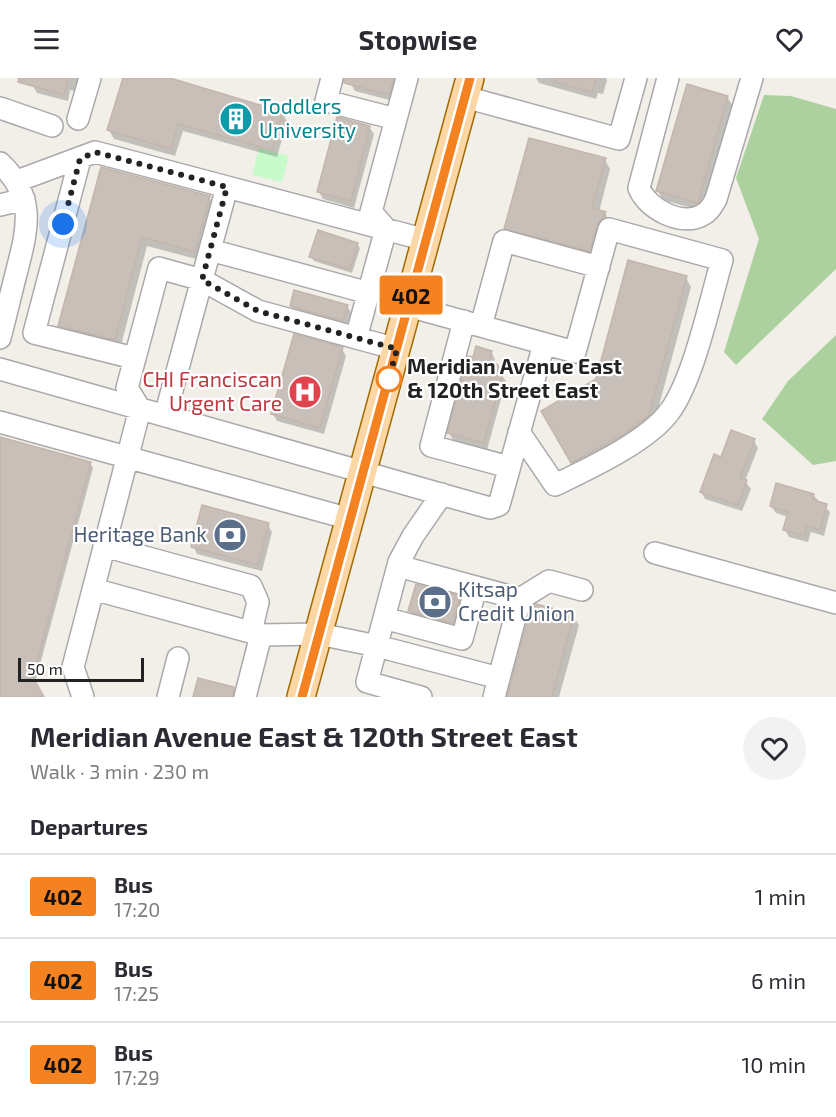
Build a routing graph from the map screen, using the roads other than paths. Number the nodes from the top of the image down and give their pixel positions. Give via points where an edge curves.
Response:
1 (90, 78) edge
2 (332, 78) edge
3 (407, 78) edge
4 (636, 78) edge
5 (668, 78) edge
6 (752, 78) edge
7 (467, 87) edge
8 (0, 108) edge
9 (78, 119) dead end
10 (396, 119) junction
11 (52, 126) dead end
12 (80, 159) junction
13 (0, 164) edge
14 (227, 187) junction
15 (21, 190) junction
16 (0, 205) edge
17 (386, 229) junction
18 (426, 240) junction
19 (210, 250) junction
20 (599, 267) junction
21 (202, 280) junction
22 (369, 293) junction
23 (408, 306) junction
24 (472, 324) junction
25 (0, 338) edge
26 (356, 338) junction
27 (544, 344) junction
28 (134, 358) junction
29 (394, 359) junction
30 (0, 369) edge
31 (140, 409) junction
32 (165, 416) junction
33 (0, 422) edge
34 (519, 432) junction
35 (127, 457) junction
36 (509, 467) junction
37 (363, 472) junction
38 (442, 494) junction
39 (350, 519) junction
40 (104, 546) junction
41 (655, 553) dead end
42 (398, 566) junction
43 (476, 587) junction
44 (93, 589) junction
45 (582, 590) dead end
46 (520, 599) junction
47 (836, 603) edge
48 (384, 618) junction
49 (256, 633) junction
50 (319, 634) junction
51 (377, 645) junction
52 (178, 658) dead end
53 (247, 687) edge
54 (496, 688) edge
55 (83, 697) edge
56 (168, 697) edge
57 (302, 697) edge
58 (421, 697) edge

1 - 9 street
2 - 10 street via 326,100
3 - 10 street
4 - 7 street via 619,139
5 - 6 street via 639,188 645,201 658,210 690,218 705,214 716,199
7 - 18 main road
8 - 11 street
10 - 17 street via 370,212
12 - 14 street via 95,152
12 - 15 street
12 - 28 street via 34,333
13 - 15 street
14 - 17 street
14 - 19 street
15 - 16 street
15 - 25 street via 27,216 26,235
17 - 18 street
17 - 22 street
18 - 23 main road
19 - 21 street
19 - 22 street
20 - 24 street via 504,241
20 - 27 street via 575,352
20 - 34 street via 609,229 722,260 681,392 670,413 643,435 608,460 555,485
21 - 26 street via 258,311
21 - 28 street via 159,268
21 - 32 street
22 - 26 street
23 - 24 street
23 - 29 main road
24 - 27 street
24 - 36 street via 431,446
26 - 29 street
27 - 34 street
28 - 31 street via 127,388
29 - 37 main road
30 - 31 street
31 - 32 street
31 - 35 street
32 - 37 street
33 - 35 street
34 - 36 street
35 - 39 street
35 - 40 street
36 - 38 street via 499,505 490,508
37 - 38 street
37 - 39 main road
38 - 42 street
39 - 50 main road
40 - 44 street
40 - 49 street via 251,586 258,602
41 - 47 street
42 - 43 street
42 - 48 street
43 - 46 street
43 - 48 street via 462,639
44 - 49 street
44 - 55 street via 73,667
45 - 46 street via 549,581
46 - 54 street
48 - 51 street
49 - 50 street
49 - 53 street
50 - 51 street
50 - 57 main road
51 - 54 street
51 - 58 street via 367,682
52 - 56 street

